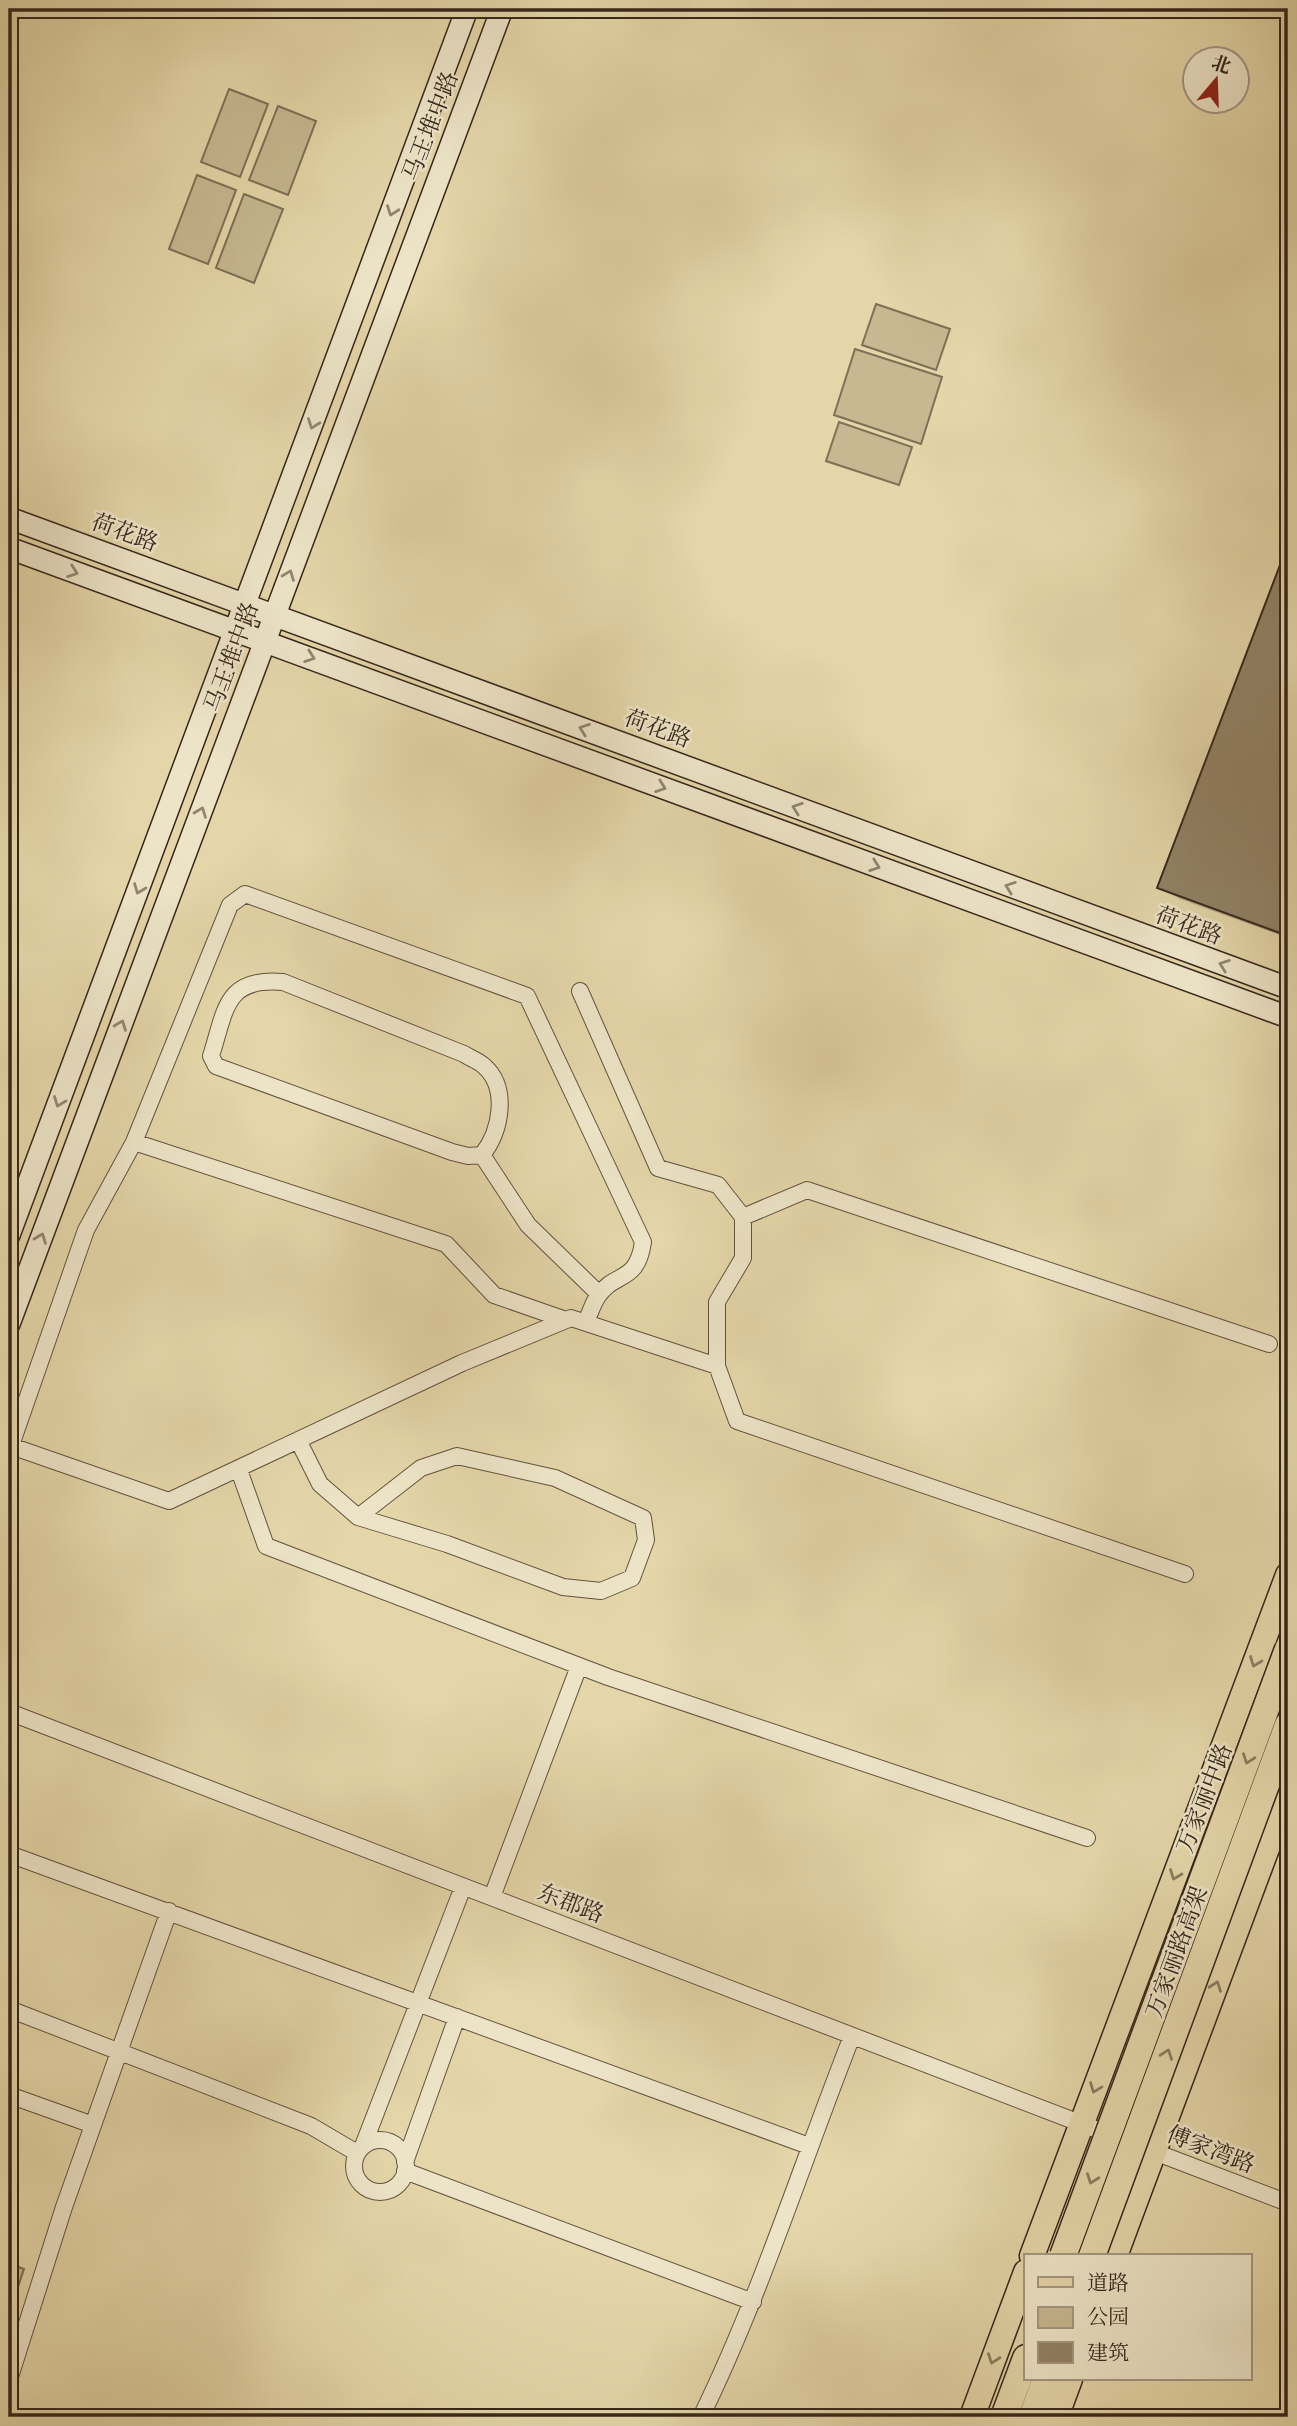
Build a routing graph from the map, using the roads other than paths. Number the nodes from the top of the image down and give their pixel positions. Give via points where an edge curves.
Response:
1 (467, 9) edge
2 (502, 9) edge
3 (9, 518) edge
4 (9, 548) edge
5 (246, 603) junction
6 (275, 614) junction
7 (236, 630) junction
8 (265, 641) junction
9 (1288, 988) edge
10 (580, 991) dead end
11 (1288, 1017) edge
12 (134, 1142) junction
13 (482, 1154) junction
14 (14, 1205) edge
15 (743, 1217) junction
16 (9, 1235) edge
17 (599, 1294) junction
18 (563, 1319) junction
19 (586, 1322) junction
20 (9, 1324) edge
21 (1269, 1344) dead end
22 (717, 1366) junction
23 (298, 1440) junction
24 (10, 1448) edge
25 (239, 1470) junction
26 (358, 1517) junction
27 (1185, 1574) dead end
28 (1288, 1575) edge
29 (1288, 1649) edge
30 (579, 1666) junction
31 (9, 1712) edge
32 (1288, 1725) edge
33 (1288, 1792) edge
34 (1087, 1838) dead end
35 (9, 1854) edge
36 (463, 1886) junction
37 (492, 1898) junction
38 (169, 1911) junction
39 (419, 2003) junction
40 (9, 2009) edge
41 (457, 2017) junction
42 (852, 2036) junction
43 (119, 2052) junction
44 (9, 2095) edge
45 (1081, 2124) junction
46 (93, 2125) junction
47 (1117, 2138) joint
48 (809, 2146) junction
49 (360, 2150) junction
50 (1154, 2152) junction
51 (405, 2167) junction
52 (1288, 2203) edge
53 (1033, 2254) edge
54 (1064, 2254) edge
55 (1093, 2254) edge
56 (1116, 2254) edge
57 (1024, 2277) edge
58 (752, 2302) junction
59 (1024, 2363) edge
60 (9, 2380) edge
61 (1046, 2380) edge
62 (1070, 2380) edge
63 (701, 2417) edge
64 (972, 2417) edge
65 (1004, 2417) edge
66 (1032, 2417) edge
67 (1056, 2417) edge

1 -> 5 main road, 马王堆中路
6 -> 2 main road, 马王堆中路
3 - 5 main road, 荷花路
4 -> 7 main road
5 - 6 main road, 荷花路
5 - 7 main road, 马王堆中路
6 - 8 main road, 马王堆中路
9 -> 6 main road, 荷花路
7 - 8 main road
7 -> 14 main road, 马王堆中路
8 -> 11 main road
20 -> 8 main road, 马王堆中路
10 - 15 street via 658,1168 718,1185
12 - 17 street via 230,905 238,895 251,895 527,996 643,1242 632,1272
12 - 18 street via 446,1244 494,1294
12 - 24 street via 86,1230
13 - 13 street via 452,1152 222,1070 211,1056 232,994 251,983 283,982 484,1065 500,1101 494,1135
13 - 17 street via 528,1225
14 - 16 main road, 马王堆中路
15 - 21 street via 807,1190
15 - 22 street via 743,1258 717,1302
17 - 19 street
18 - 19 street
18 - 23 street
19 - 22 street
22 - 27 street via 737,1421
23 - 25 street
23 - 26 street via 320,1485
24 - 25 street via 169,1501
25 - 30 street via 266,1546
26 - 26 street via 421,1468 457,1456 555,1478 643,1518 646,1540 632,1578 601,1591 563,1587
28 -> 45 main road, 万家丽中路
29 -> 54 highway, 万家丽路高架, bridge
30 - 34 street
30 - 37 street
31 - 36 street, 东郡路
55 -> 32 highway, 万家丽路高架, bridge
50 -> 33 main road
35 - 38 street
36 - 37 street, 东郡路
36 - 39 street
37 - 42 street, 东郡路
38 - 39 street
38 - 43 street
39 - 41 street
39 - 49 street
40 - 43 street
41 - 48 street
41 - 51 street
42 - 45 street, 东郡路
42 - 48 street
43 - 46 street
43 - 49 street via 311,2126
44 - 46 street
45 - 47 street, 东郡路
45 - 53 main road, 万家丽中路
46 - 60 street
47 - 50 street, 傅家湾路
48 - 58 street
49 - 51 street via 371,2142 389,2142 402,2154
49 - 51 street via 354,2161 357,2179 370,2190 396,2186
50 - 52 street, 傅家湾路
50 - 56 main road
51 - 58 street
57 -> 64 main road
58 - 63 street
59 - 65 highway
61 - 66 highway
62 - 67 main road

